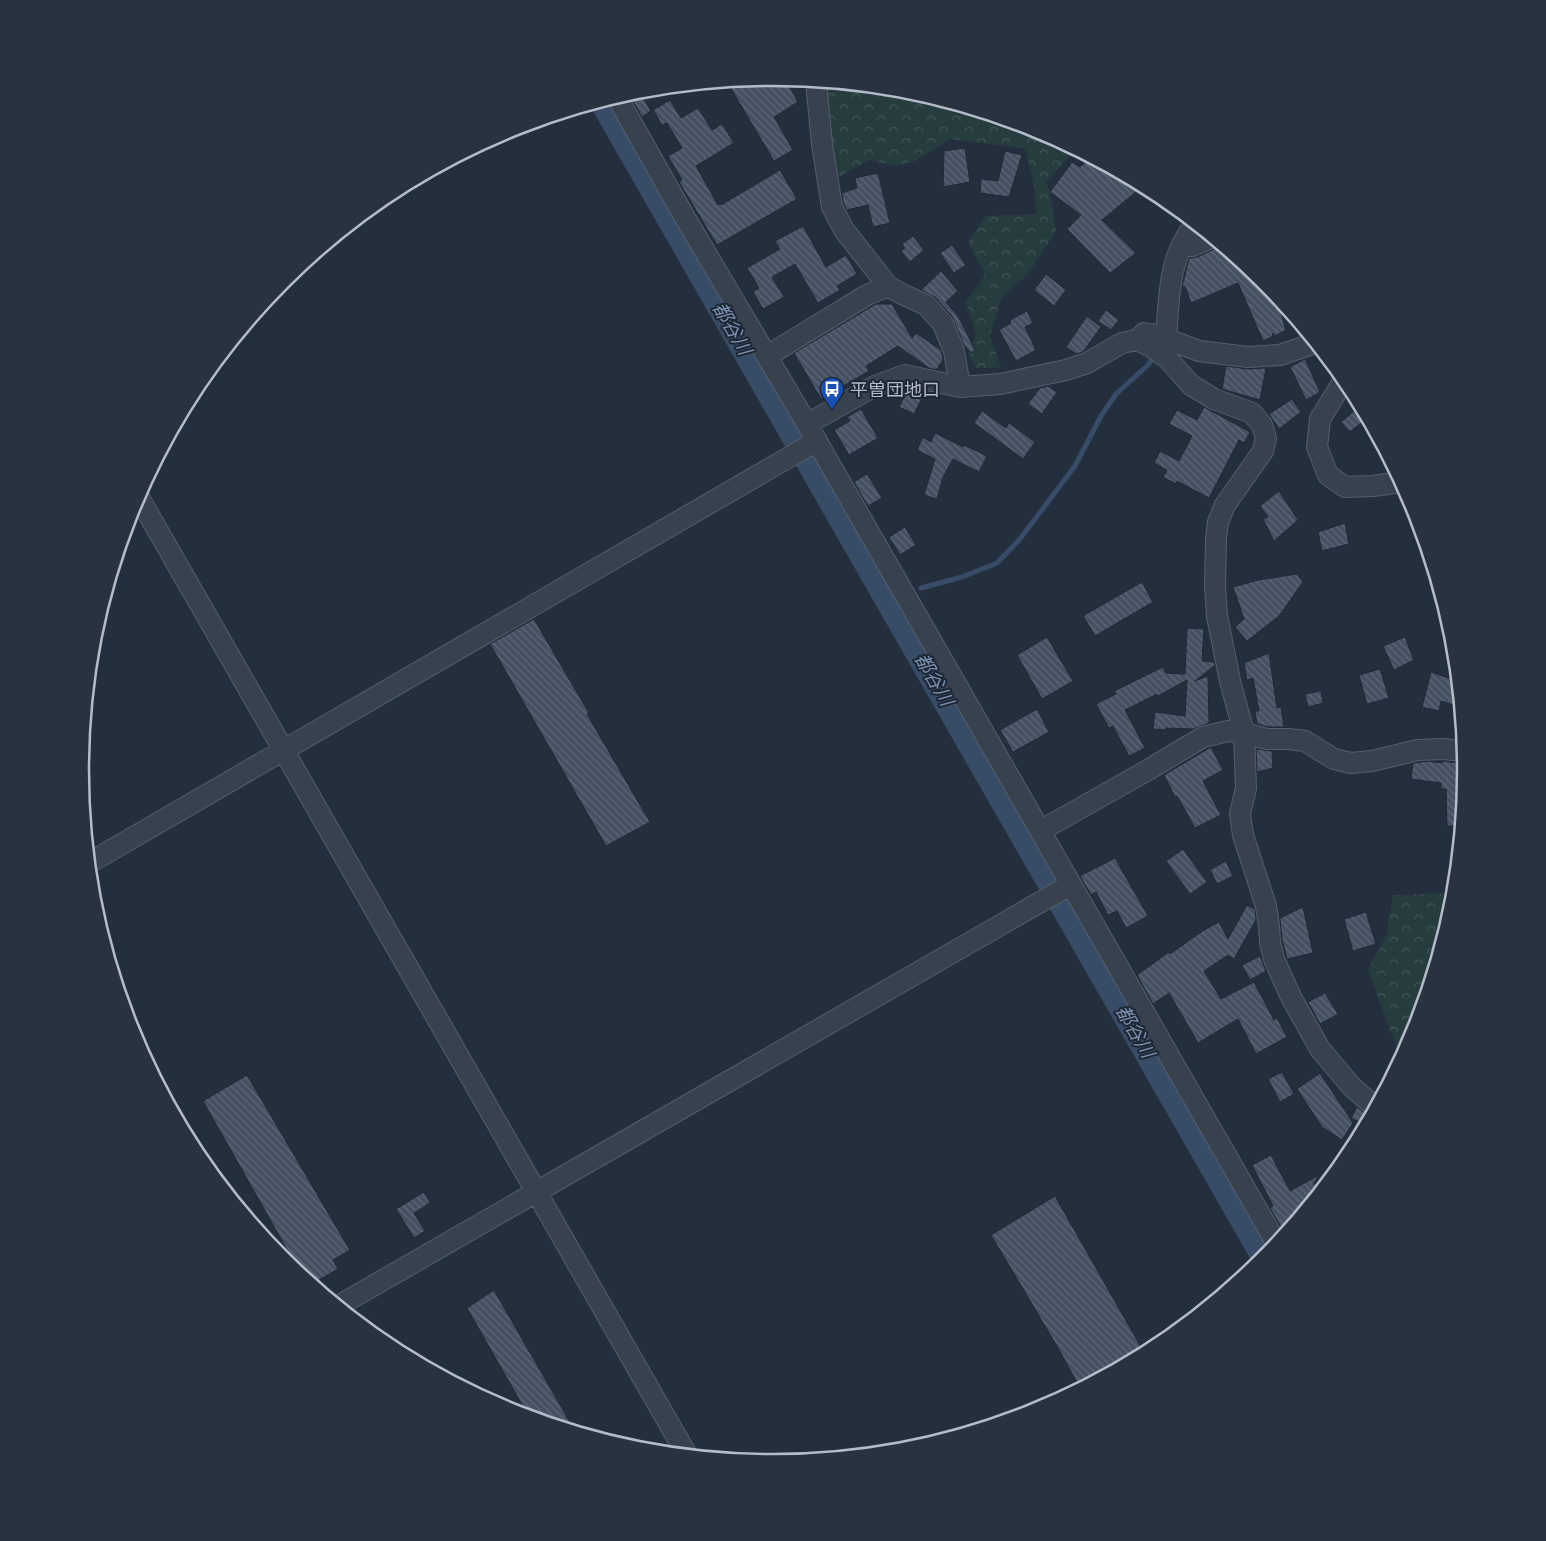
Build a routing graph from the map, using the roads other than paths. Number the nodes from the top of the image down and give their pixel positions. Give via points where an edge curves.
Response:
1 (817, 88) edge
2 (621, 104) edge
3 (1191, 229) edge
4 (1205, 240) edge
5 (1182, 246) junction
6 (888, 286) junction
7 (1166, 339) junction
8 (1137, 340) junction
9 (1309, 345) edge
10 (767, 356) junction
11 (960, 387) junction
12 (1340, 387) edge
13 (808, 441) junction
14 (1394, 483) edge
15 (143, 505) edge
16 (1244, 732) junction
17 (284, 750) junction
18 (1457, 750) edge
19 (1040, 831) junction
20 (95, 860) edge
21 (1062, 890) junction
22 (1371, 1104) edge
23 (535, 1193) junction
24 (1273, 1237) edge
25 (344, 1303) edge
26 (683, 1449) edge

1 - 6 street via 832,207 844,230
2 - 10 street
3 - 5 street
4 - 5 street
5 - 7 street via 1173,270
6 - 10 street via 867,294
6 - 11 street via 926,305 943,324 954,351
7 - 8 street via 1144,333
7 - 9 street via 1199,351 1248,358 1280,355
8 - 11 street via 1122,343 1066,370 1000,384
8 - 16 street via 1167,358 1190,385 1214,399 1252,413 1262,425 1266,438 1262,451 1225,505 1216,539 1218,616 1230,681
10 - 13 street
11 - 13 street via 905,375 876,386
12 - 14 street via 1320,419 1317,447 1328,476 1345,487
13 - 17 street
13 - 19 street
15 - 17 street
16 - 18 street via 1266,740 1288,738 1304,742 1334,759 1351,763 1418,750
16 - 19 street via 1228,730 1203,737
16 - 22 street via 1246,788 1240,814 1243,836 1266,906 1274,959 1320,1049 1352,1088
17 - 20 street
17 - 23 street
19 - 21 street
21 - 23 street
21 - 24 street
23 - 25 street
23 - 26 street

